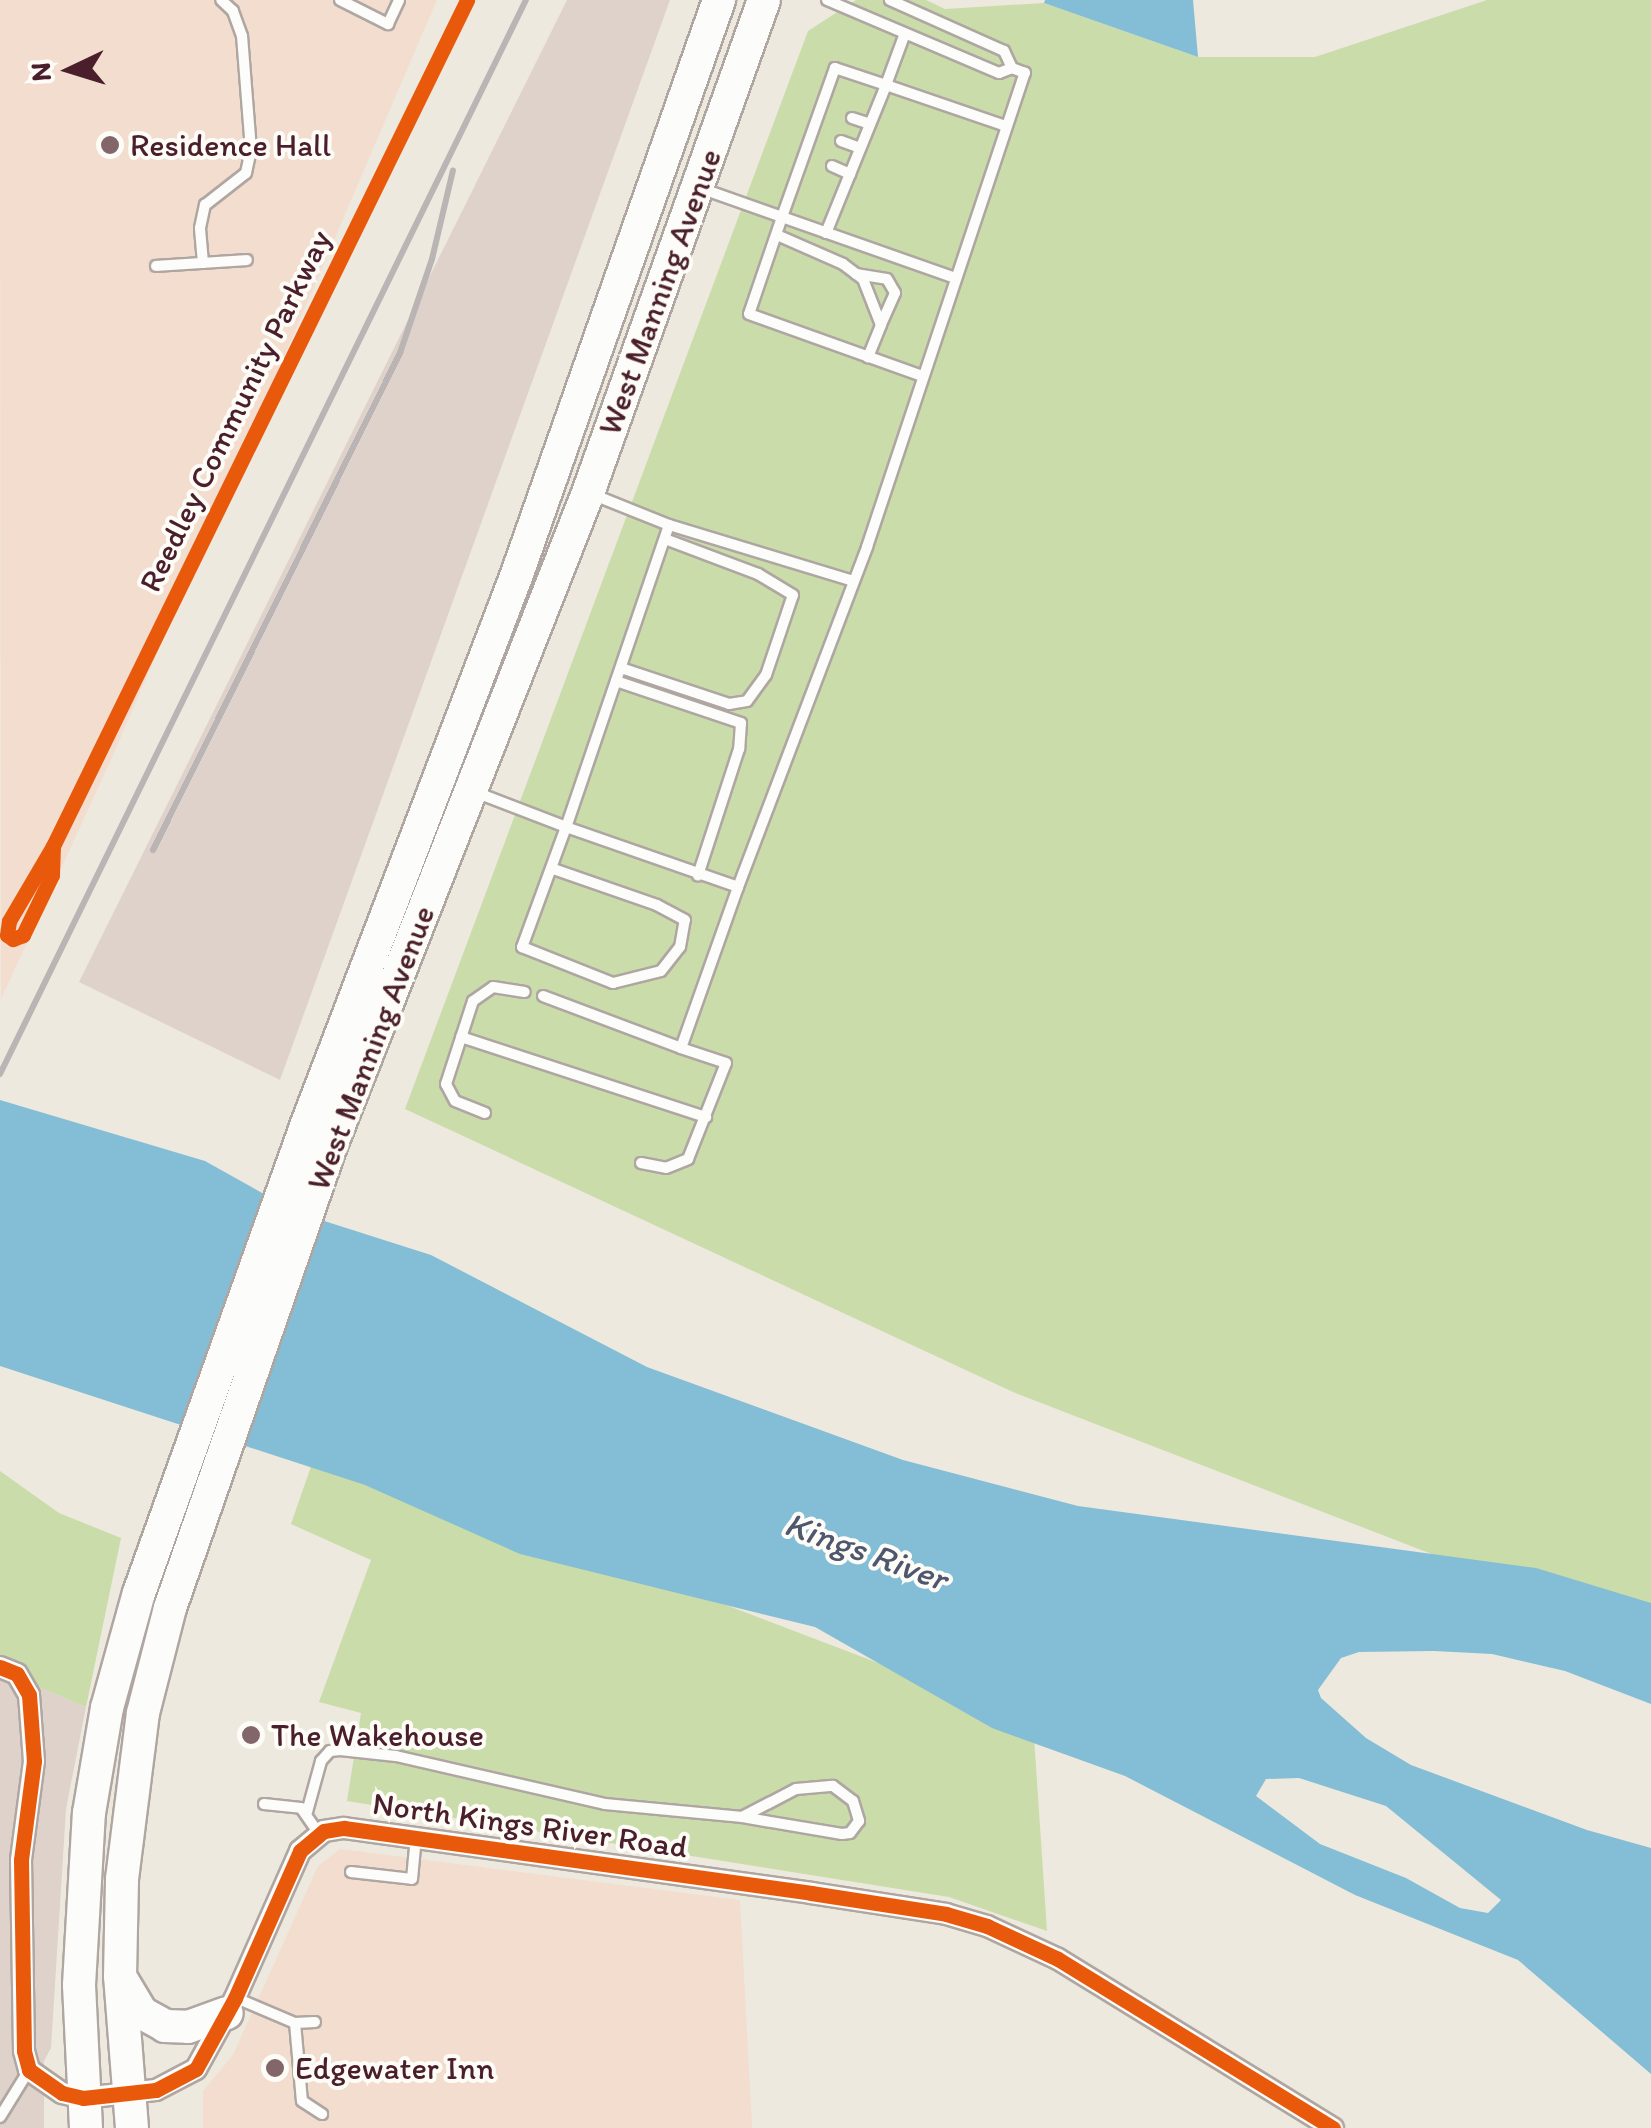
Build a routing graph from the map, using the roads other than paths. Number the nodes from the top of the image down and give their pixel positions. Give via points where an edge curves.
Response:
1 (221, 0) edge
2 (340, 0) edge
3 (398, 0) edge
4 (719, 0) edge
5 (764, 0) edge
6 (828, 0) edge
7 (890, 0) edge
8 (904, 36) junction
9 (1012, 68) junction
10 (886, 86) junction
11 (852, 118) dead end
12 (870, 124) junction
13 (1006, 126) junction
14 (841, 141) dead end
15 (860, 148) junction
16 (832, 166) dead end
17 (850, 174) junction
18 (697, 187) junction
19 (782, 218) junction
20 (826, 233) junction
21 (776, 235) junction
22 (247, 260) dead end
23 (203, 263) junction
24 (156, 266) dead end
25 (856, 274) junction
26 (955, 278) junction
27 (881, 325) junction
28 (868, 356) junction
29 (922, 376) junction
30 (588, 494) junction
31 (669, 525) junction
32 (665, 539) junction
33 (853, 581) junction
34 (620, 668) junction
35 (616, 681) junction
36 (472, 790) junction
37 (566, 827) junction
38 (551, 868) junction
39 (698, 875) junction
40 (738, 887) junction
41 (525, 992) dead end
42 (543, 996) dead end
43 (461, 1038) junction
44 (681, 1048) junction
45 (485, 1113) dead end
46 (706, 1117) junction
47 (319, 1133) junction
48 (641, 1163) dead end
49 (0, 1666) edge
50 (264, 1804) dead end
51 (307, 1812) junction
52 (742, 1817) junction
53 (319, 1834) junction
54 (416, 1836) junction
55 (350, 1872) dead end
56 (120, 1976) junction
57 (231, 2005) junction
58 (315, 2022) dead end
59 (295, 2023) junction
60 (29, 2070) junction
61 (128, 2094) junction
62 (84, 2113) edge
63 (322, 2114) dead end
64 (0, 2117) edge
65 (132, 2128) edge
66 (1332, 2128) edge

1 - 23 lane via 242,36 250,162 239,180 206,205
2 - 3 lane via 388,24
4 - 47 main road, West Manning Avenue
5 - 18 main road, West Manning Avenue
6 - 8 lane
7 - 9 lane via 1004,52
8 - 9 lane via 999,74
8 - 10 lane
9 - 13 lane via 1026,73
10 - 12 lane
10 - 13 lane
10 - 19 lane via 835,68
11 - 12 lane
12 - 15 lane
13 - 26 lane
14 - 15 lane
15 - 17 lane
16 - 17 lane
17 - 20 lane
18 - 19 lane
18 - 30 main road, West Manning Avenue
19 - 20 lane
19 - 21 lane
20 - 26 lane
21 - 25 lane
21 - 28 lane via 749,314
22 - 23 lane
23 - 24 lane
25 - 27 lane via 874,297
25 - 27 lane via 887,279 895,293
26 - 29 lane
27 - 28 lane
28 - 29 lane
29 - 33 lane
30 - 31 lane
30 - 36 main road, West Manning Avenue
31 - 32 lane
31 - 33 lane
32 - 34 lane
32 - 34 lane via 782,584 793,595 777,643 757,692 729,704
33 - 40 lane
34 - 35 lane
35 - 37 lane
35 - 39 lane via 740,723 739,749
36 - 37 lane
36 - 47 main road, West Manning Avenue
37 - 38 lane
37 - 39 lane
38 - 38 lane via 685,920 680,947 662,971 612,983 522,947
39 - 40 lane
40 - 44 lane
41 - 43 lane via 493,987 473,1001
42 - 44 lane
43 - 45 lane via 446,1084 455,1101
43 - 46 lane
44 - 46 lane via 726,1062
46 - 48 lane via 688,1160 666,1168
47 - 56 main road, West Manning Avenue via 156,1658 123,1863
47 - 62 main road, West Manning Avenue via 161,1526 107,1708 88,1812 80,1947
49 - 60 street via 16,1674 29,1695 34,1761 22,1860
50 - 51 lane
51 - 52 lane via 321,1762 340,1750 396,1756 605,1804
51 - 53 lane
52 - 52 lane via 842,1834 859,1821 844,1791 819,1786 783,1794
53 - 54 street, North Kings River Road via 344,1828
53 - 57 street via 300,1851
54 - 55 lane via 412,1879
54 - 66 street, North Kings River Road via 946,1914 988,1926 1058,1959
56 - 57 main road via 135,2004 165,2026 188,2027
56 - 61 main road, West Manning Avenue
57 - 59 lane
57 - 61 street via 196,2069 164,2088
58 - 59 lane
59 - 63 lane via 302,2102
60 - 62 street
60 - 64 lane
61 - 62 street
61 - 65 main road, West Manning Avenue

